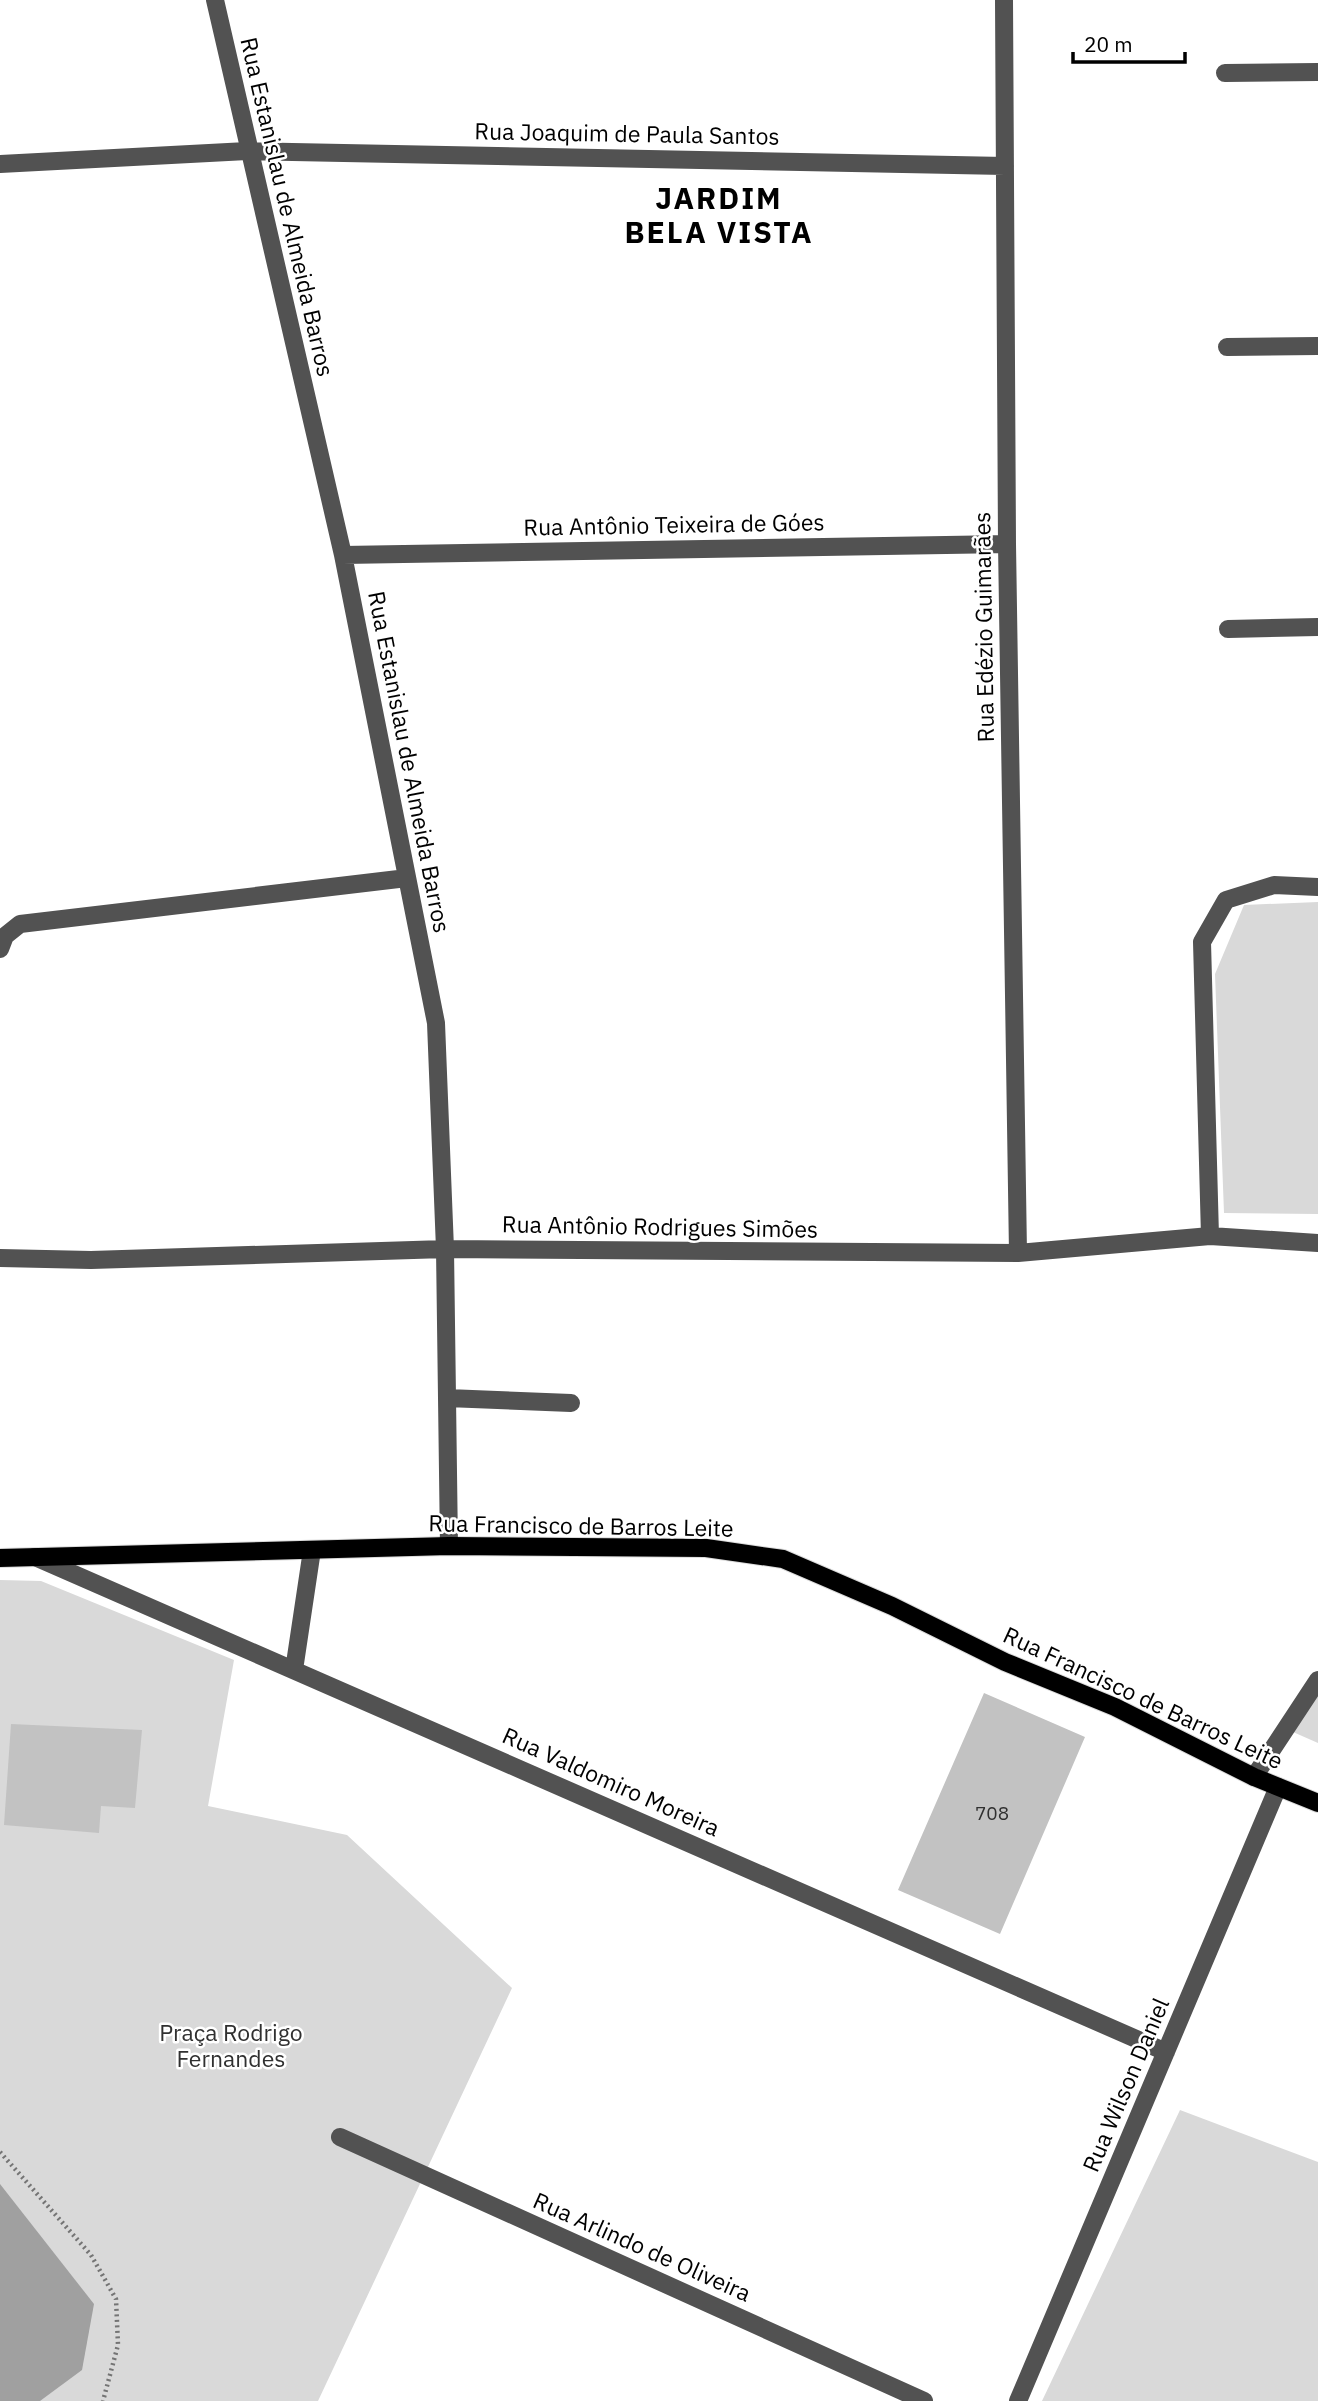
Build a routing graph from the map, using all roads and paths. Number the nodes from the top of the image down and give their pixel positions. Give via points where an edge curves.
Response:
1 (215, 0) edge
2 (1004, 0) edge
3 (1318, 72) edge
4 (1225, 73) dead end
5 (247, 151) junction
6 (0, 164) edge
7 (1005, 166) junction
8 (1227, 346) dead end
9 (1318, 346) edge
10 (1007, 544) junction
11 (343, 555) junction
12 (1318, 627) edge
13 (1228, 629) dead end
14 (407, 878) junction
15 (1318, 887) edge
16 (0, 949) edge
17 (1210, 1236) junction
18 (1318, 1243) edge
19 (445, 1249) junction
20 (1017, 1253) junction
21 (0, 1258) edge
22 (447, 1398) junction
23 (571, 1403) dead end
24 (449, 1546) junction
25 (312, 1550) junction
26 (35, 1557) junction
27 (0, 1558) edge
28 (294, 1670) junction
29 (1318, 1679) edge
30 (1254, 1777) junction
31 (1278, 1787) junction
32 (1318, 1803) edge
33 (1166, 2052) junction
34 (340, 2137) dead end
35 (0, 2152) edge
36 (103, 2401) edge
37 (924, 2401) edge
38 (1018, 2401) edge

1 - 5 street, Rua Estanislau de Almeida Barros
2 - 7 street, Rua Edézio Guimarães
3 - 4 street
5 - 6 street, Rua Joaquim de Paula Santos
5 - 7 street, Rua Joaquim de Paula Santos
5 - 11 street, Rua Estanislau de Almeida Barros
7 - 10 street, Rua Edézio Guimarães
8 - 9 street
10 - 11 street, Rua Antônio Teixeira de Góes
10 - 20 street, Rua Edézio Guimarães
11 - 14 street, Rua Estanislau de Almeida Barros
12 - 13 street
14 - 16 street via 20,924 5,936
14 - 19 street, Rua Estanislau de Almeida Barros via 436,1023
15 - 17 street via 1274,885 1226,900 1202,942
17 - 18 street, Rua Antônio Rodrigues Simões
17 - 20 street, Rua Antônio Rodrigues Simões
19 - 20 street, Rua Antônio Rodrigues Simões
19 - 21 street, Rua Antônio Rodrigues Simões via 91,1260
19 - 22 street, Rua Estanislau de Almeida Barros
22 - 23 street
22 - 24 street, Rua Estanislau de Almeida Barros
24 - 25 main road, Rua Francisco de Barros Leite
24 - 30 main road, Rua Francisco de Barros Leite via 705,1548 783,1559 1005,1662 1115,1707
25 - 26 main road, Rua Francisco de Barros Leite
25 - 28 street
26 - 27 main road, Rua Francisco de Barros Leite
26 - 28 street, Rua Valdomiro Moreira
28 - 33 street, Rua Valdomiro Moreira
29 - 30 street
30 - 31 main road, Rua Francisco de Barros Leite
31 - 32 main road, Rua Francisco de Barros Leite
31 - 33 street, Rua Wilson Daniel
33 - 38 street, Rua Wilson Daniel
34 - 37 street, Rua Arlindo de Oliveira
35 - 36 path via 92,2255 116,2299 118,2345

